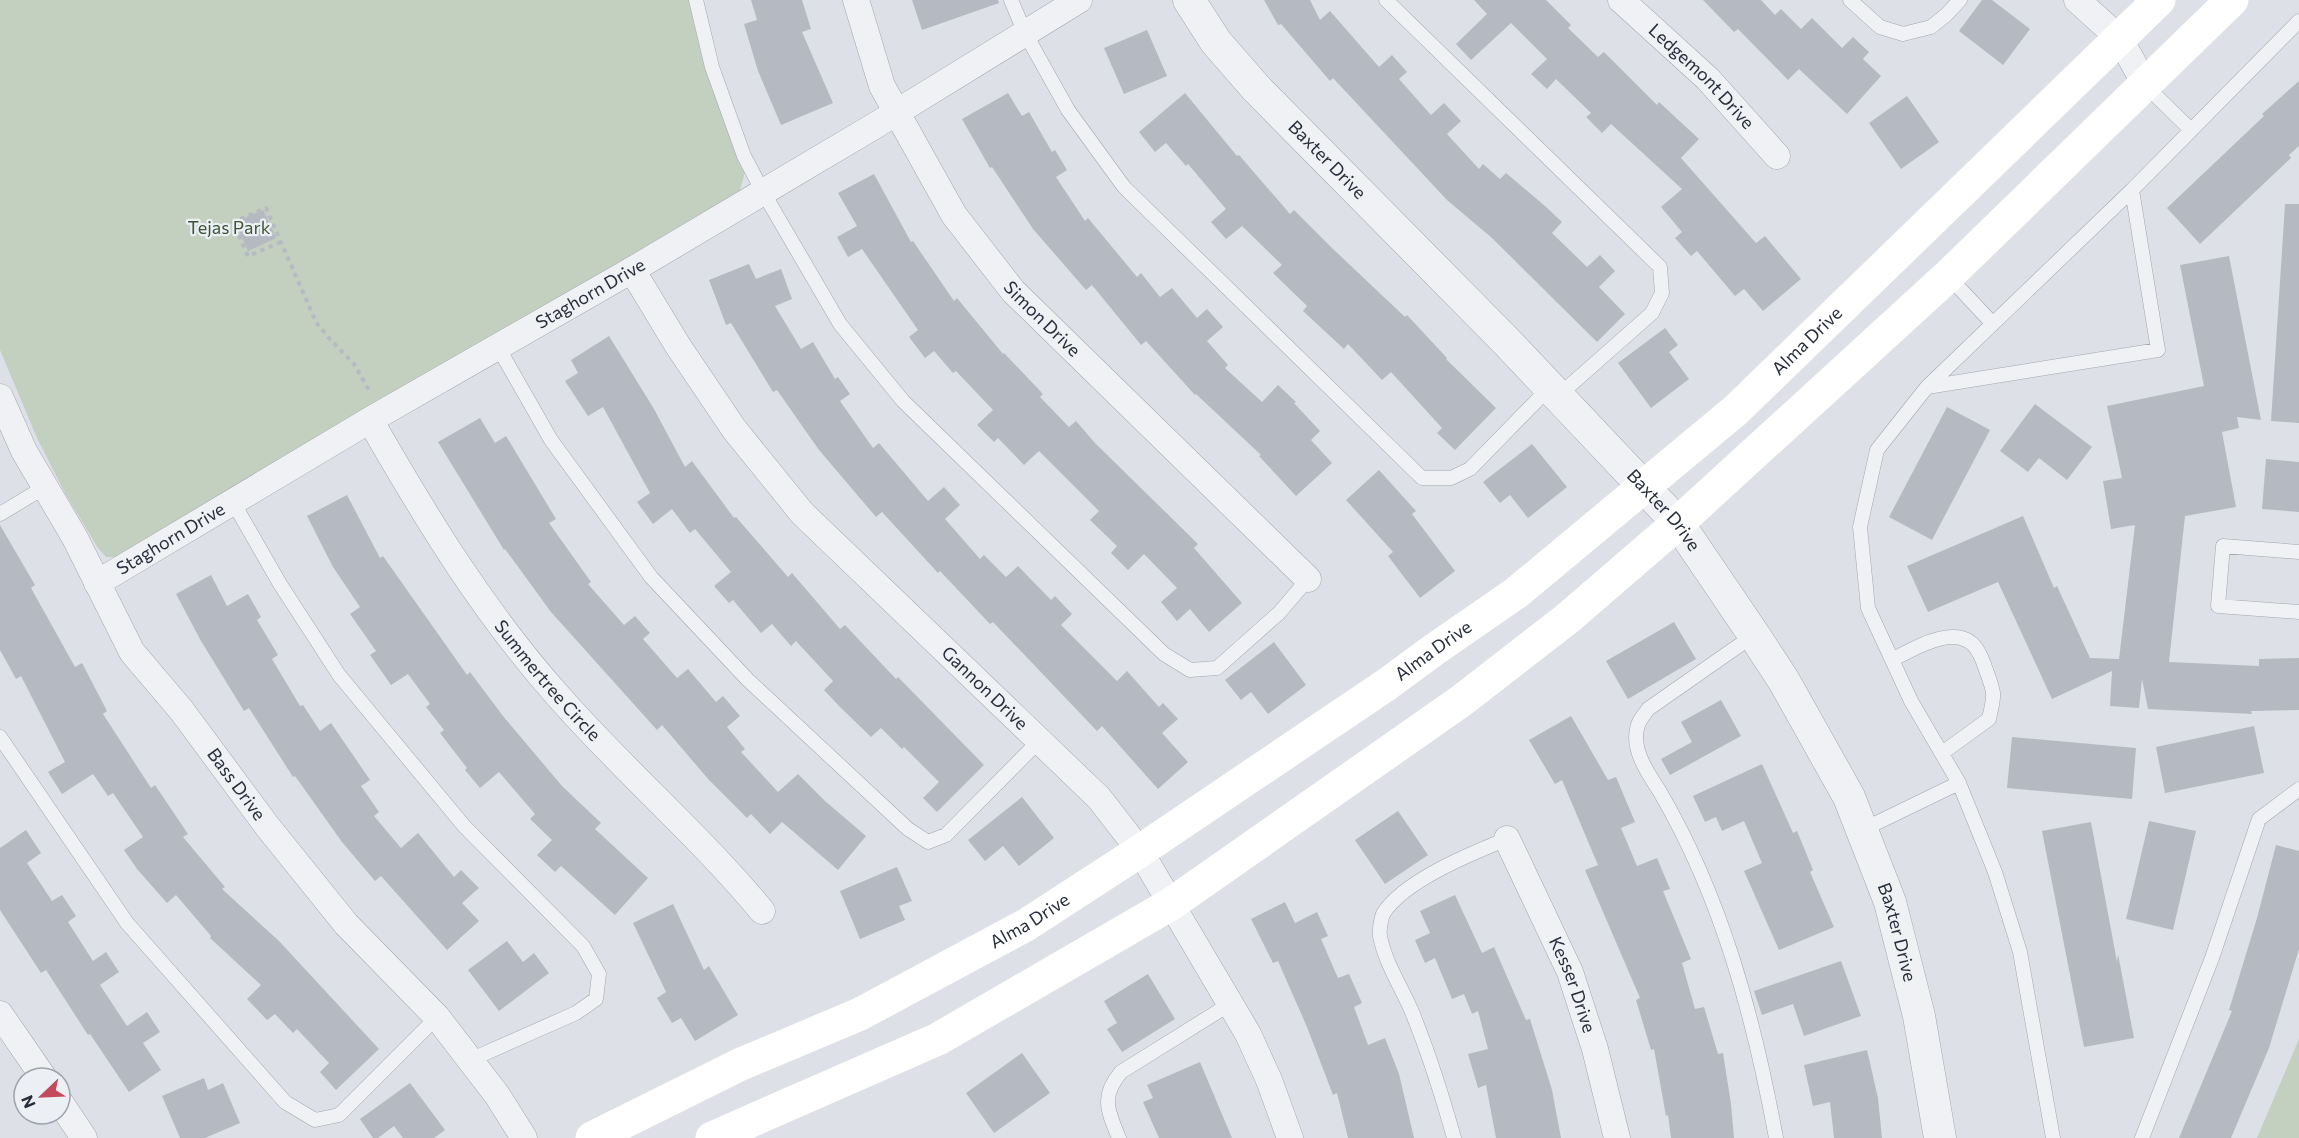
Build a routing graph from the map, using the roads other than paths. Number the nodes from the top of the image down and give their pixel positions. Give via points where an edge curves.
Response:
1 (696, 0) edge
2 (856, 0) edge
3 (1011, 0) edge
4 (1078, 0) edge
5 (1189, 0) edge
6 (1386, 0) edge
7 (1622, 0) edge
8 (1850, 0) edge
9 (1960, 0) edge
10 (2077, 0) edge
11 (2159, 0) edge
12 (2232, 0) edge
13 (2299, 21) edge
14 (1025, 33) junction
15 (2120, 39) junction
16 (2146, 86) junction
17 (896, 113) junction
18 (2190, 129) junction
19 (1777, 156) dead end
20 (2132, 190) junction
21 (763, 192) junction
22 (1910, 244) junction
23 (632, 270) junction
24 (1948, 276) junction
25 (1993, 324) junction
26 (498, 347) junction
27 (1927, 387) junction
28 (1554, 391) junction
29 (0, 397) edge
30 (370, 420) junction
31 (45, 487) junction
32 (1645, 488) junction
33 (233, 502) junction
34 (0, 514) edge
35 (1678, 523) junction
36 (2299, 552) edge
37 (1308, 579) joint
38 (97, 583) junction
39 (2299, 612) edge
40 (1754, 635) junction
41 (1892, 660) junction
42 (0, 737) edge
43 (1040, 740) junction
44 (1942, 753) junction
45 (1959, 783) junction
46 (2299, 789) edge
47 (1862, 830) junction
48 (1507, 839) joint
49 (1140, 851) junction
50 (1171, 904) junction
51 (762, 911) dead end
52 (1230, 1004) junction
53 (0, 1014) edge
54 (437, 1017) junction
55 (470, 1060) junction
56 (36, 1066) edge
57 (72, 1120) edge
58 (84, 1138) edge
59 (524, 1138) edge
60 (592, 1138) edge
61 (712, 1138) edge
62 (1119, 1138) edge
63 (1290, 1138) edge
64 (1454, 1138) edge
65 (1617, 1138) edge
66 (1776, 1138) edge
67 (1940, 1138) edge
68 (2052, 1138) edge
69 (2142, 1138) edge

1 - 21 lane via 712,67 744,156
2 - 17 street, Simon Drive via 882,86
3 - 14 lane
4 - 14 street, Staghorn Drive
5 - 28 street, Baxter Drive via 1216,42 1256,88
6 - 28 lane via 1660,267 1662,293 1652,313
7 - 19 street, Ledgemont Drive via 1708,80
8 - 9 lane via 1880,27 1903,34 1931,27
10 - 15 street
11 - 15 main road, Alma Drive
12 - 16 main road
13 - 18 lane
14 - 17 street, Staghorn Drive
14 - 28 lane via 1068,110 1124,187 1422,478 1451,478 1470,469
15 - 16 street
15 - 22 main road, Alma Drive
16 - 18 lane
16 - 24 main road
17 - 21 street, Staghorn Drive
17 - 37 street, Simon Drive via 954,215 1013,291
18 - 20 lane
20 - 25 lane
20 - 27 lane via 2158,350
21 - 23 street, Staghorn Drive
21 - 37 lane via 840,324 903,401 1164,654 1190,670 1217,668 1279,613
22 - 24 main road
22 - 32 main road, Alma Drive via 1736,410
23 - 26 street, Staghorn Drive
23 - 43 street, Gannon Drive via 734,429 802,513
24 - 25 lane
24 - 35 main road
25 - 27 lane
26 - 30 street, Staghorn Drive
26 - 43 lane via 551,440 651,577 748,680 908,829 928,842 946,835
27 - 41 lane via 1877,450 1860,527 1868,608
28 - 32 street, Baxter Drive
29 - 31 street, Bass Drive
30 - 33 street, Staghorn Drive
30 - 51 street, Summertree Circle via 431,526 492,615 559,697 734,877
31 - 34 lane
31 - 38 street, Bass Drive
32 - 35 street, Baxter Drive
32 - 49 main road, Alma Drive via 1516,593 1386,686
33 - 38 street, Staghorn Drive
33 - 55 lane via 339,675 464,826 583,946 599,974 596,999 576,1013
35 - 40 street, Baxter Drive
35 - 50 main road via 1568,618 1461,701
36 - 39 lane via 2223,546 2218,606
38 - 54 street, Bass Drive via 132,652 182,711 267,826 346,924
40 - 47 street, Baxter Drive via 1843,787
40 - 66 lane via 1647,709 1638,724 1636,743 1714,904 1762,1064
41 - 44 lane
41 - 44 lane via 1923,643 1947,637 1965,640 1978,650 1995,695 1989,719
42 - 54 lane via 127,923 285,1102 315,1120 339,1115
43 - 49 street, Gannon Drive via 1099,798
44 - 45 lane
45 - 47 lane
45 - 68 lane via 1995,872 2020,952
46 - 69 lane via 2259,819 2212,958
47 - 67 street, Baxter Drive via 1890,902 1919,1017
48 - 64 lane via 1432,874 1398,897 1382,916 1380,935 1432,1059
48 - 65 street, Kesser Drive via 1570,972 1595,1049
49 - 50 street, Gannon Drive
49 - 60 main road, Alma Drive via 1026,925 860,1014 739,1065
50 - 52 street, Gannon Drive
50 - 61 main road via 938,1039
52 - 62 lane via 1121,1072 1111,1084 1107,1097 1109,1113
52 - 63 street, Gannon Drive via 1269,1080
53 - 56 street
54 - 55 street, Bass Drive
55 - 59 street, Bass Drive
57 - 58 street

